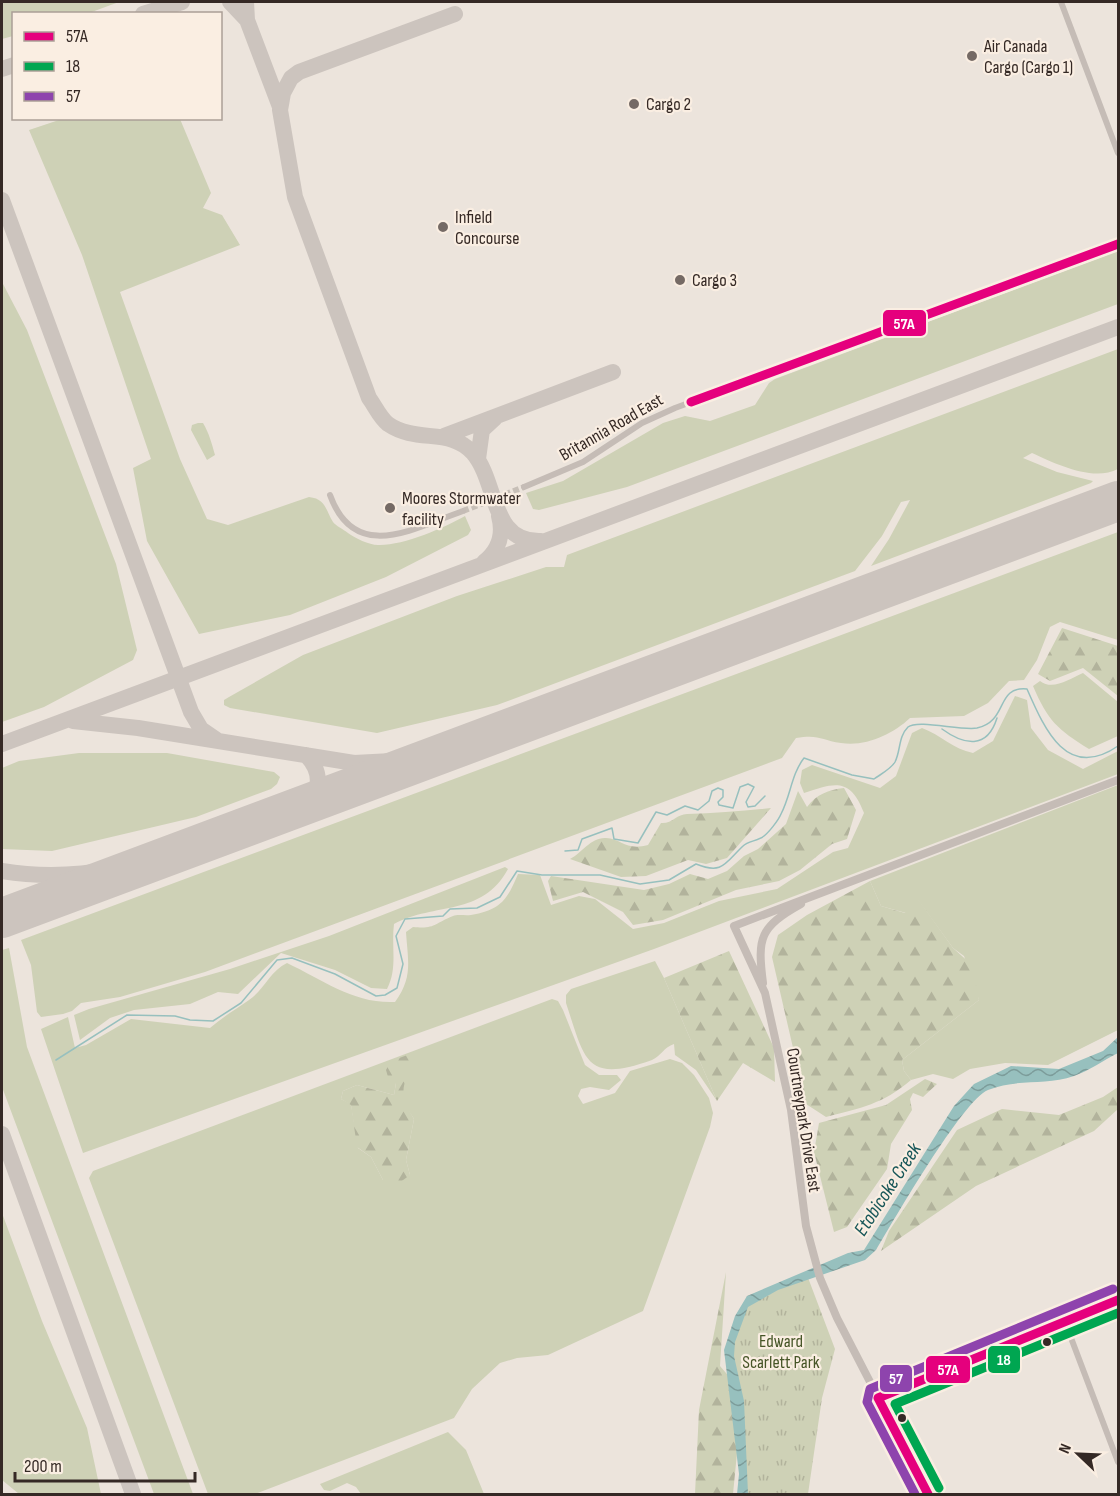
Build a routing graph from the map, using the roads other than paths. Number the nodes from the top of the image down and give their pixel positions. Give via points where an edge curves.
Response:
1 (1060, 2) edge
2 (1119, 153) edge
3 (1119, 244) edge
4 (524, 488) tunnel mouth
5 (330, 495) dead end
6 (463, 510) tunnel mouth
7 (1119, 780) edge
8 (817, 895) junction
9 (765, 993) junction
10 (1119, 1300) edge
11 (1065, 1322) junction
12 (878, 1398) junction
13 (1119, 1462) edge
14 (928, 1494) edge

1 - 2 street
3 - 4 street, Britannia Road East via 675,408 642,423 583,462
5 - 6 street via 342,519 354,529 381,537 395,536
7 - 8 street, Courtneypark Drive East
8 - 9 street via 767,928 759,952
8 - 9 street, Courtneypark Drive East via 734,926
9 - 12 street, Courtneypark Drive East via 791,1110 806,1226 818,1270 837,1318
10 - 11 street
11 - 12 street
11 - 13 street
12 - 14 street, Courtneypark Drive East

